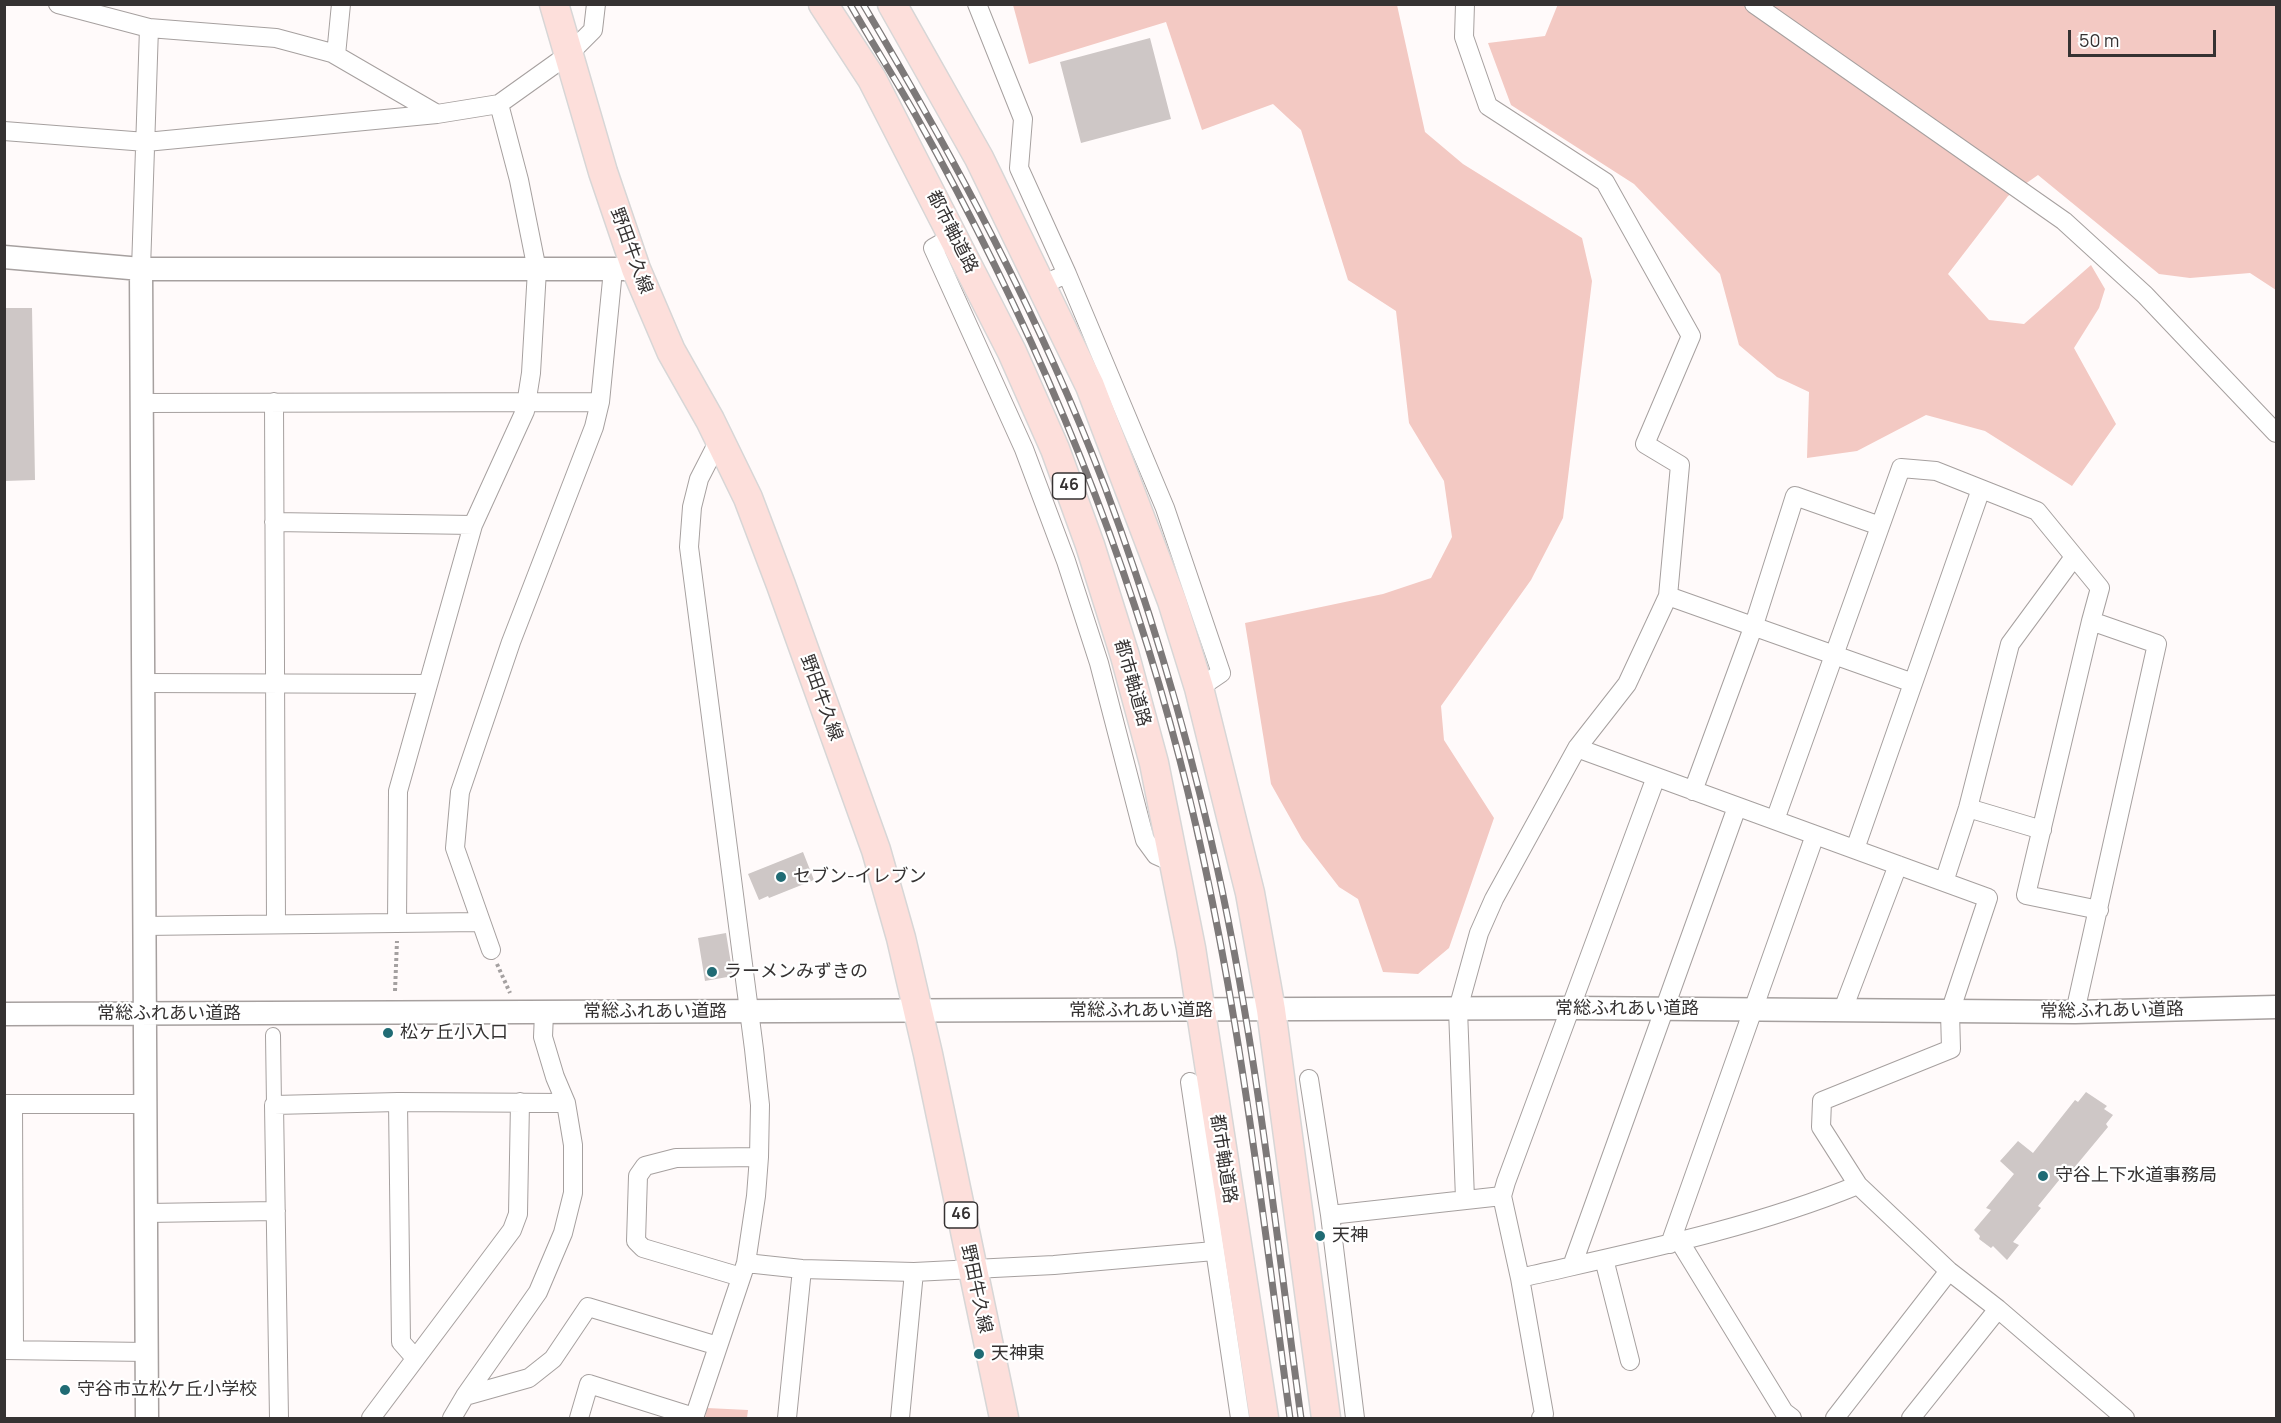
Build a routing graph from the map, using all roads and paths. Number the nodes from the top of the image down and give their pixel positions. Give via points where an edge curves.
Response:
1 (58, 4) edge
2 (341, 4) edge
3 (554, 4) edge
4 (596, 4) edge
5 (823, 4) edge
6 (892, 4) edge
7 (976, 4) edge
8 (1465, 4) edge
9 (1754, 4) edge
10 (150, 28) junction
11 (569, 54) junction
12 (336, 55) junction
13 (499, 104) junction
14 (437, 114) junction
15 (4, 131) edge
16 (146, 142) junction
17 (4, 257) edge
18 (141, 269) junction
19 (625, 269) junction
20 (537, 270) junction
21 (1067, 274) junction
22 (1041, 285) junction
23 (274, 402) junction
24 (527, 402) junction
25 (600, 402) junction
26 (142, 403) junction
27 (2277, 433) edge
28 (719, 440) junction
29 (1981, 489) junction
30 (274, 522) junction
31 (473, 525) junction
32 (1880, 526) junction
33 (2074, 557) junction
34 (1668, 596) junction
35 (2091, 621) junction
36 (1754, 625) junction
37 (1834, 655) junction
38 (143, 683) junction
39 (276, 683) junction
40 (1913, 683) junction
41 (428, 684) junction
42 (1199, 688) junction
43 (1577, 748) junction
44 (1656, 777) junction
45 (1694, 791) junction
46 (1737, 807) junction
47 (1968, 808) junction
48 (1775, 820) junction
49 (2042, 830) junction
50 (1815, 835) junction
51 (1855, 849) junction
52 (1898, 865) junction
53 (1944, 882) junction
54 (2099, 909) junction
55 (480, 922) junction
56 (397, 923) junction
57 (276, 924) junction
58 (143, 926) junction
59 (491, 950) joint
60 (395, 991) dead end
61 (510, 993) dead end
62 (2277, 1007) edge
63 (1570, 1008) junction
64 (1665, 1008) junction
65 (1754, 1009) junction
66 (1271, 1010) junction
67 (1458, 1010) junction
68 (1200, 1011) junction
69 (544, 1012) junction
70 (749, 1012) junction
71 (918, 1012) junction
72 (1842, 1012) junction
73 (1950, 1012) junction
74 (2075, 1012) junction
75 (4, 1014) edge
76 (144, 1014) junction
77 (273, 1035) dead end
78 (1309, 1079) dead end
79 (1190, 1082) dead end
80 (398, 1102) junction
81 (520, 1102) junction
82 (566, 1103) junction
83 (9, 1104) edge
84 (145, 1104) junction
85 (274, 1105) junction
86 (759, 1157) junction
87 (1321, 1160) junction
88 (1292, 1162) junction
89 (1858, 1185) junction
90 (1502, 1196) junction
91 (1465, 1199) junction
92 (1218, 1201) junction
93 (276, 1212) junction
94 (147, 1213) junction
95 (1330, 1215) junction
96 (9, 1230) edge
97 (1675, 1243) junction
98 (1214, 1251) junction
99 (1604, 1259) junction
100 (1572, 1266) junction
101 (802, 1269) junction
102 (743, 1270) junction
103 (973, 1270) junction
104 (1949, 1271) junction
105 (914, 1272) junction
106 (1520, 1278) junction
107 (1998, 1309) junction
108 (718, 1346) junction
109 (9, 1349) edge
110 (147, 1352) junction
111 (415, 1358) junction
112 (1630, 1360) dead end
113 (465, 1396) junction
114 (694, 1418) edge
115 (147, 1419) edge
116 (279, 1419) edge
117 (371, 1419) edge
118 (452, 1419) edge
119 (579, 1419) edge
120 (787, 1419) edge
121 (900, 1419) edge
122 (1004, 1419) edge
123 (1240, 1419) edge
124 (1264, 1419) edge
125 (1326, 1419) edge
126 (1355, 1419) edge
127 (1541, 1419) edge
128 (1792, 1419) edge
129 (1835, 1419) edge
130 (1911, 1419) edge
131 (2125, 1419) edge

1 - 10 street
2 - 12 street
3 - 11 main road, 野田牛久線 / 46
4 - 11 street via 594,30
5 - 68 main road, 都市軸道路 / 46 via 872,78 1012,352 1051,439 1090,545 1155,763
6 - 22 main road via 979,158
7 - 21 street via 1023,119 1019,168
8 - 34 street via 1464,37 1488,106 1605,182 1691,336 1646,444 1680,465
9 - 27 street via 2064,221 2145,295
10 - 12 street via 276,38
10 - 16 street
11 - 13 street
11 - 19 main road, 野田牛久線 / 46 via 603,172
12 - 14 street
13 - 14 street
13 - 20 street
14 - 16 street
15 - 16 street
16 - 18 street
17 - 18 street
18 - 20 street
18 - 26 street
19 - 20 street
19 - 25 street
19 - 28 main road, 野田牛久線 / 46
20 - 24 street
21 - 22 street
21 - 42 street via 1165,508 1221,673
22 - 42 main road via 1090,386 1172,601
23 - 24 street
23 - 26 street
23 - 30 street
24 - 25 street
24 - 31 street
25 - 55 street via 594,428 511,642 460,792 455,848
26 - 38 street
28 - 70 street via 699,479 689,547
28 - 71 main road, 野田牛久線 / 46 via 748,498 876,850
29 - 32 street via 1936,471 1901,468
29 - 33 street via 2037,511
29 - 40 street
30 - 31 street
30 - 39 street
31 - 41 street
32 - 36 street via 1795,496
32 - 37 street
33 - 35 street via 2100,588
33 - 47 street via 2010,644
34 - 36 street
34 - 43 street via 1627,684
35 - 49 street
35 - 54 street via 2157,644
36 - 37 street
36 - 45 street
37 - 40 street
37 - 48 street
38 - 39 street
38 - 58 street
39 - 41 street
39 - 57 street
40 - 51 street
41 - 56 street via 398,791
42 - 66 main road via 1250,893
43 - 44 street
43 - 67 street via 1490,907
44 - 45 street
44 - 63 street
45 - 46 street
46 - 48 street
46 - 64 street
47 - 49 street
47 - 53 street
48 - 50 street
49 - 54 street via 2026,895
50 - 51 street
50 - 65 street
51 - 52 street
52 - 53 street
52 - 72 street
53 - 73 street via 1988,898
54 - 74 street
55 - 56 street
55 - 59 street
56 - 57 street
56 - 60 path
57 - 58 street
58 - 76 street
59 - 61 path
62 - 74 street, 常総ふれあい道路
63 - 64 street, 常総ふれあい道路
63 - 67 street, 常総ふれあい道路
63 - 90 street
64 - 65 street, 常総ふれあい道路
64 - 100 street
65 - 72 street, 常総ふれあい道路
65 - 97 street
66 - 67 street, 常総ふれあい道路
66 - 68 street, 常総ふれあい道路
66 - 88 main road
67 - 91 street
68 - 71 street, 常総ふれあい道路
68 - 92 main road, 都市軸道路 / 46
69 - 70 street, 常総ふれあい道路
69 - 76 street, 常総ふれあい道路
69 - 82 street via 543,1037
70 - 71 street, 常総ふれあい道路
70 - 86 street via 760,1105
71 - 103 main road, 野田牛久線 / 46
72 - 73 street, 常総ふれあい道路
73 - 74 street, 常総ふれあい道路
73 - 89 street via 1951,1049 1822,1101 1821,1127
75 - 76 street, 常総ふれあい道路
76 - 84 street
77 - 85 street
78 - 87 street
79 - 92 street
80 - 81 street
80 - 85 street
80 - 111 street via 402,1342
81 - 82 street
81 - 111 street via 518,1214 512,1230
82 - 113 street via 573,1145 573,1193 563,1233 538,1292
83 - 84 street
83 - 96 street
84 - 94 street
85 - 93 street
86 - 102 street
86 - 102 street via 676,1158 645,1166 638,1176 636,1241 643,1248
87 - 88 street
87 - 95 street
88 - 125 main road
89 - 97 street
89 - 104 street
90 - 91 street
90 - 106 street
91 - 95 street
92 - 98 street
92 - 124 main road, 都市軸道路 / 46
93 - 94 street
93 - 116 street
94 - 110 street
95 - 126 street
96 - 109 street
97 - 99 street
97 - 128 street
98 - 103 street
98 - 123 street
99 - 100 street
99 - 112 street
100 - 106 street
101 - 102 street
101 - 105 street
101 - 120 street
102 - 108 street
103 - 105 street
103 - 122 main road, 野田牛久線 / 46
104 - 107 street
104 - 129 street
105 - 121 street
106 - 127 street via 1544,1414
107 - 130 street
107 - 131 street
108 - 113 street via 588,1307 553,1359 529,1378
108 - 114 street
109 - 110 street
110 - 115 street
111 - 117 street
113 - 118 street
114 - 119 street via 589,1384

